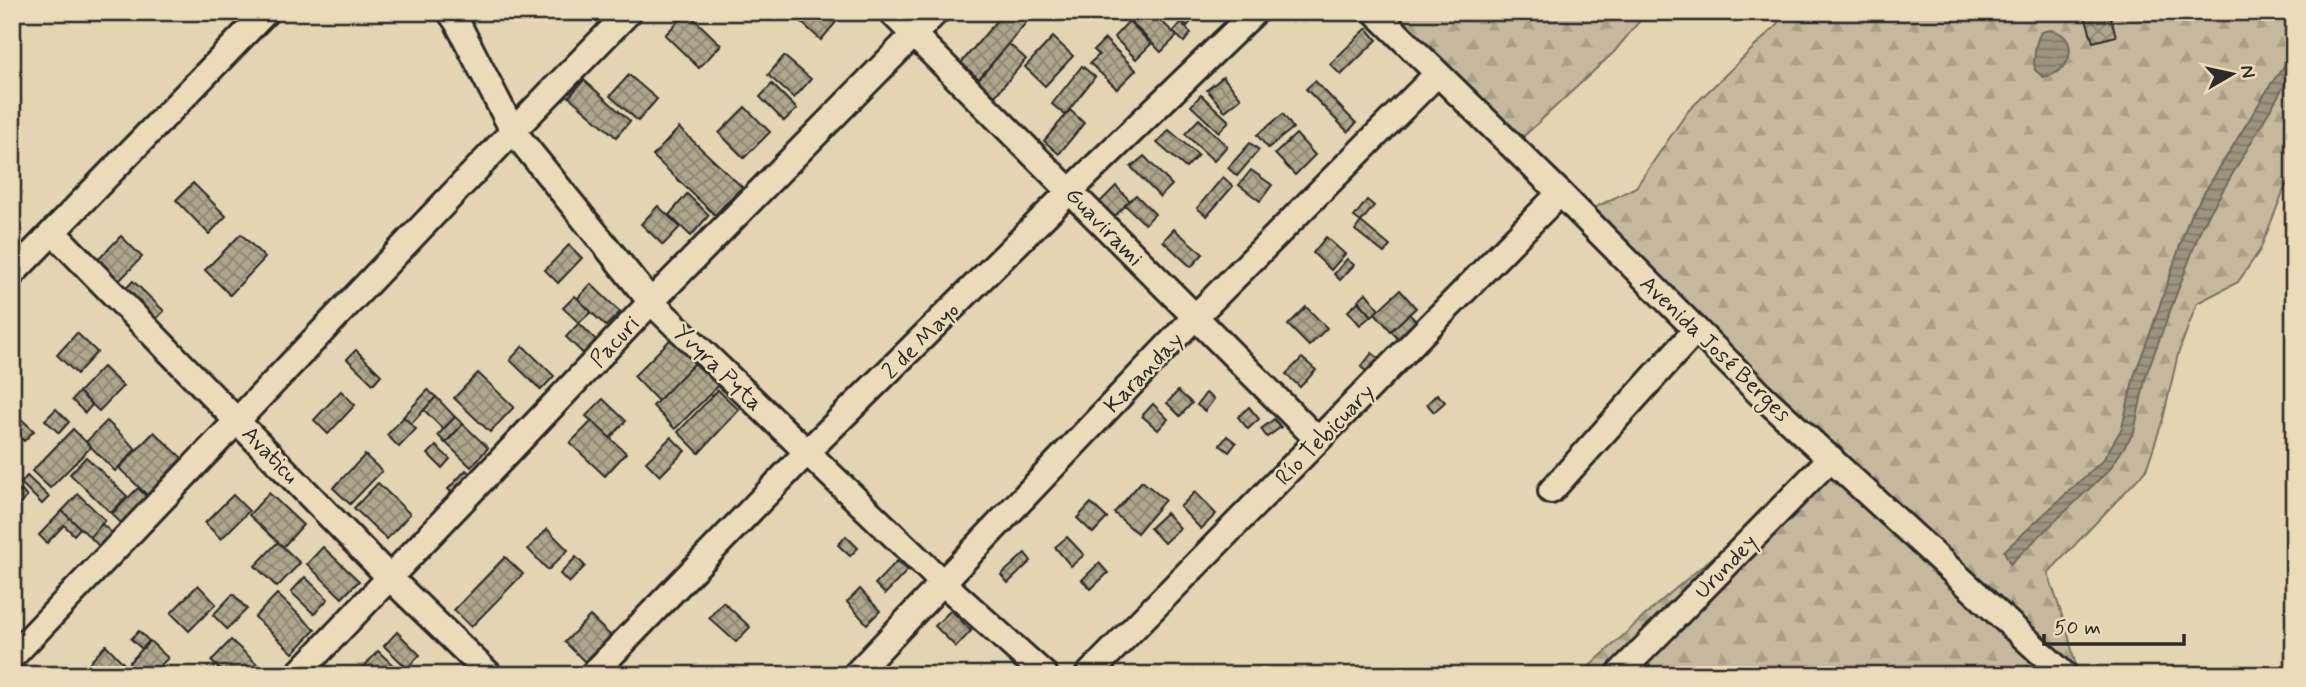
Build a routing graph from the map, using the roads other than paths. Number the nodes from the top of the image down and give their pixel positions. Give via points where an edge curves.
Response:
1 (266, 12) edge
2 (450, 12) edge
3 (629, 12) edge
4 (891, 12) edge
5 (936, 12) edge
6 (1255, 12) edge
7 (1374, 12) edge
8 (914, 34) junction
9 (1437, 74) junction
10 (513, 131) junction
11 (1070, 191) junction
12 (1560, 193) junction
13 (53, 232) junction
14 (12, 274) edge
15 (651, 302) junction
16 (1195, 318) junction
17 (1696, 330) junction
18 (239, 421) junction
19 (1318, 440) junction
20 (807, 452) junction
21 (1831, 458) junction
22 (1551, 491) dead end
23 (390, 578) junction
24 (943, 582) junction
25 (12, 657) edge
26 (297, 675) edge
27 (491, 675) edge
28 (593, 675) edge
29 (855, 675) edge
30 (1045, 675) edge
31 (1088, 675) edge
32 (1618, 675) edge
33 (2065, 675) edge

1 - 13 street
2 - 10 street, Yvyra Pyta
3 - 10 street
4 - 8 street, Guavirami
5 - 8 street, Pacuri
6 - 11 street, 2 de Mayo
7 - 9 street, Avenida José Berges
8 - 11 street, Guavirami
8 - 15 street, Pacuri
9 - 12 street, Avenida José Berges
9 - 16 street, Karanday
10 - 15 street, Yvyra Pyta
10 - 18 street
11 - 16 street, Guavirami
11 - 20 street, 2 de Mayo
12 - 17 street, Avenida José Berges
12 - 19 street, Río Tebicuary
13 - 14 street
13 - 18 street, Avaticu
15 - 20 street, Yvyra Pyta
15 - 23 street, Pacuri
16 - 19 street, Guavirami
16 - 24 street, Karanday
17 - 21 street, Avenida José Berges
17 - 22 street
18 - 23 street, Avaticu
18 - 25 street
19 - 31 street, Río Tebicuary
20 - 24 street, Yvyra Pyta
20 - 28 street, 2 de Mayo
21 - 32 street, Urundey
21 - 33 street, Avenida José Berges
23 - 26 street, Pacuri
23 - 27 street, Avaticu
24 - 29 street, Karanday
24 - 30 street, Yvyra Pyta

